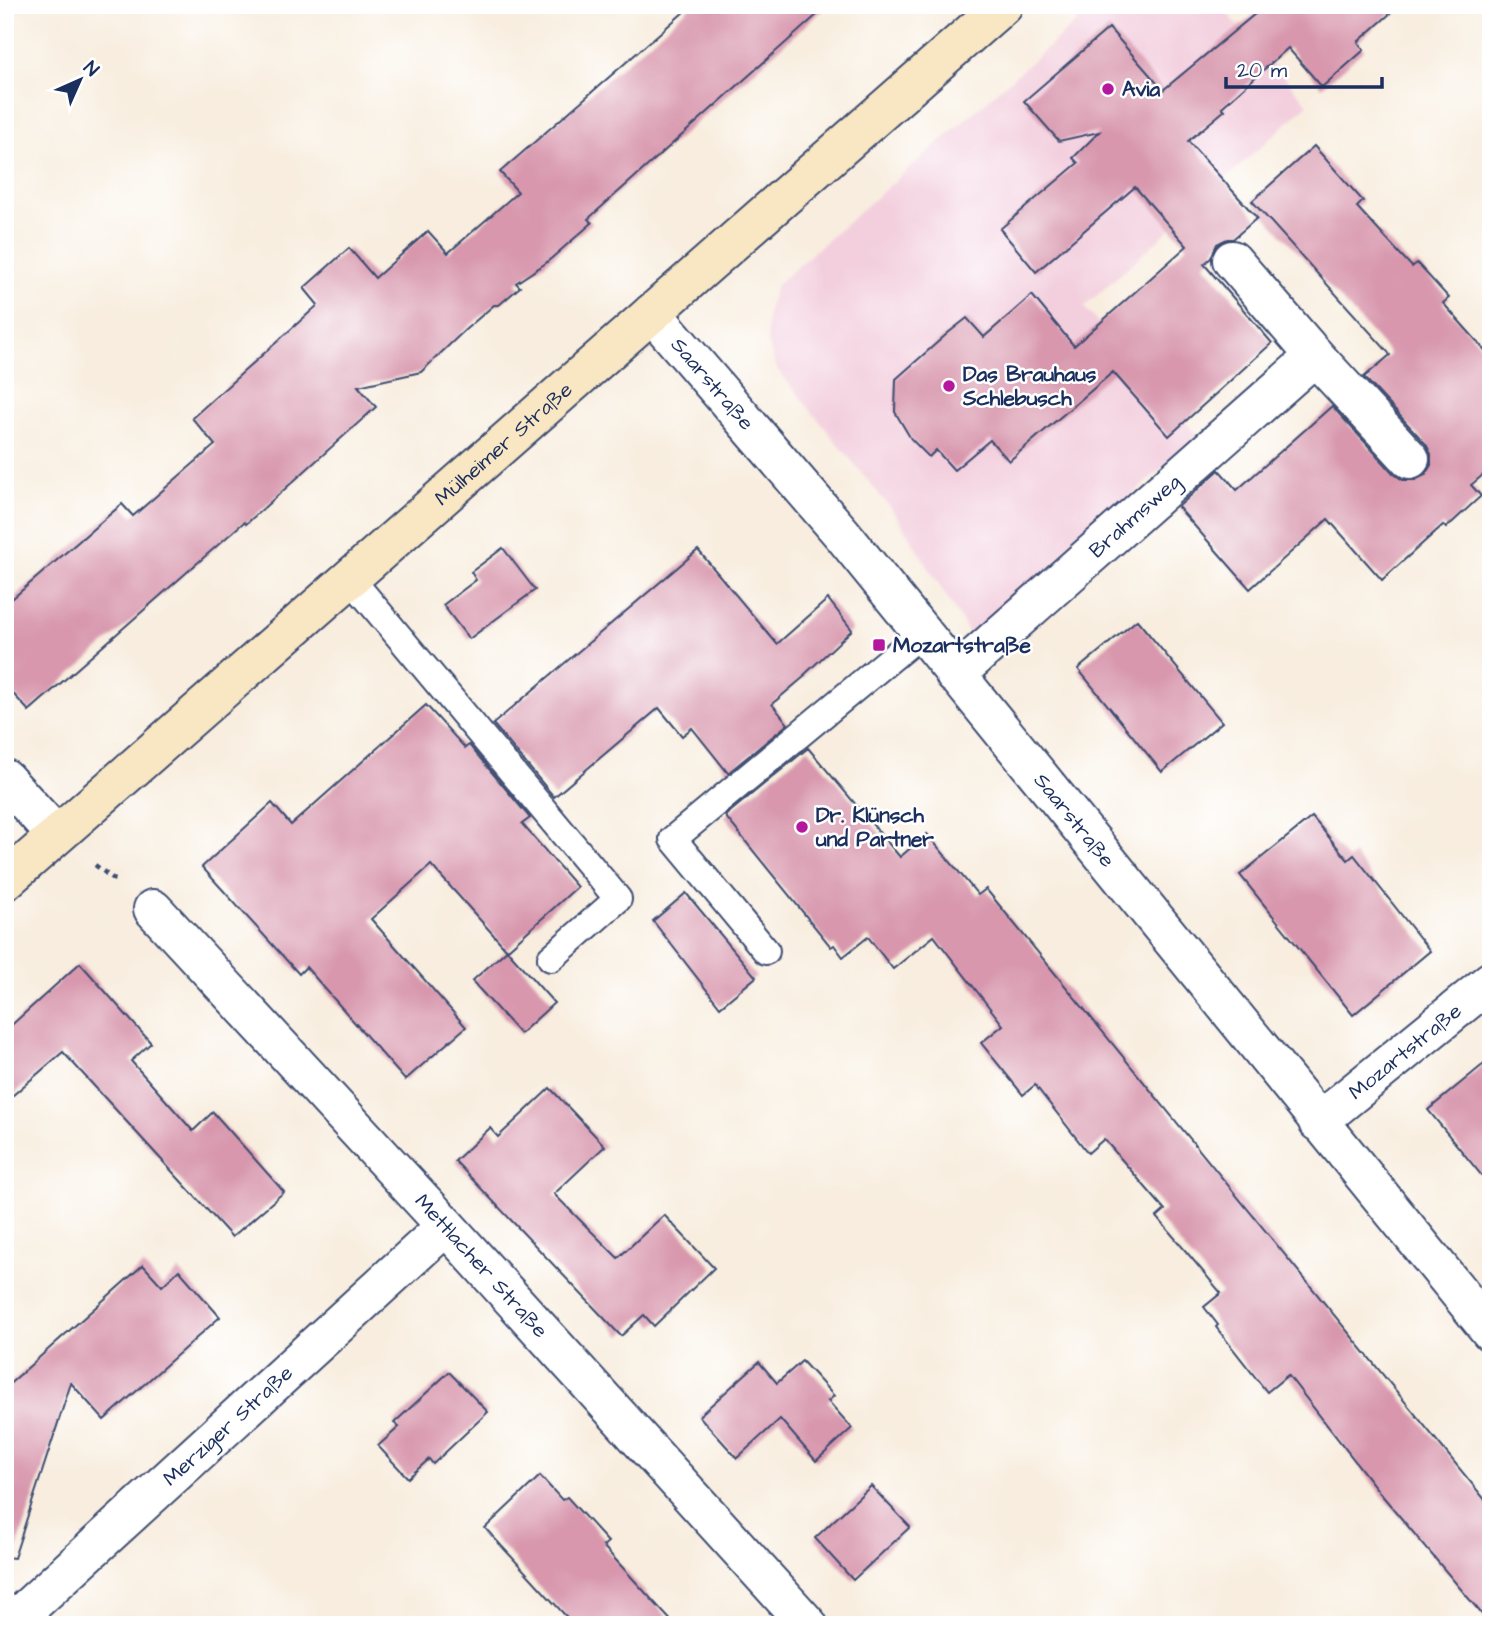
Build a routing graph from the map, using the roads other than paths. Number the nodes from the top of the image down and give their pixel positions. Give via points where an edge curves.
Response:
1 (1003, 5) edge
2 (1232, 260) dead end
3 (652, 313) junction
4 (1315, 356) junction
5 (1410, 459) dead end
6 (351, 579) junction
7 (922, 633) junction
8 (955, 675) junction
9 (5, 779) edge
10 (56, 835) junction
11 (5, 881) edge
12 (153, 909) road end
13 (766, 951) dead end
14 (551, 958) dead end
15 (1491, 981) edge
16 (1318, 1122) junction
17 (446, 1226) junction
18 (1491, 1332) edge
19 (9, 1625) edge
20 (808, 1625) edge

1 - 3 main road, Mülheimer Straße
2 - 4 street
3 - 6 main road, Mülheimer Straße
3 - 7 street, Saarstraße
4 - 5 street
4 - 8 street, Brahmsweg
6 - 10 main road, Mülheimer Straße
6 - 14 lane via 618,899
7 - 8 street, Saarstraße
7 - 13 lane via 673,839
8 - 16 street, Saarstraße
9 - 10 street
10 - 11 main road, Mülheimer Straße
12 - 17 street, Mettlacher Straße
15 - 16 street, Mozartstraße
16 - 18 street, Saarstraße
17 - 19 street, Merziger Straße
17 - 20 street, Mettlacher Straße

